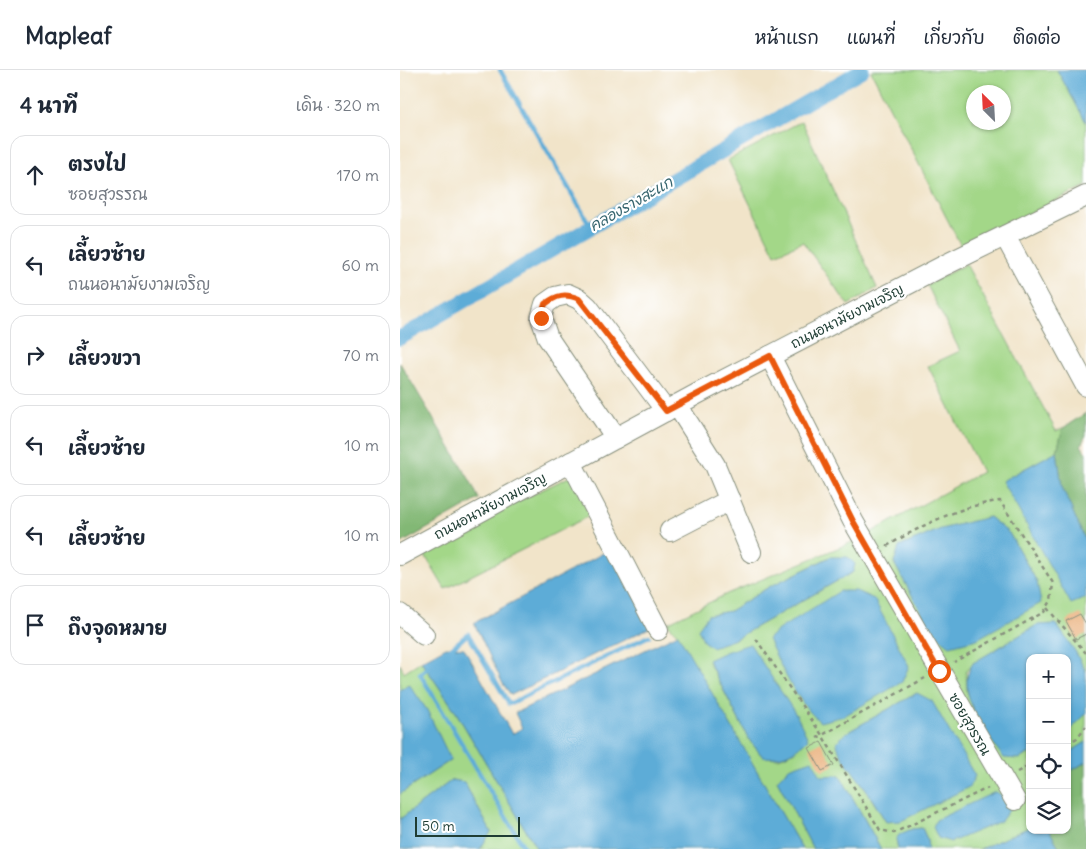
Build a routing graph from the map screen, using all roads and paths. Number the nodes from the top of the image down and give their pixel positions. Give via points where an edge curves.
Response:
1 (1086, 196) edge
2 (1004, 236) junction
3 (770, 356) junction
4 (1086, 386) edge
5 (671, 408) junction
6 (616, 438) junction
7 (571, 462) junction
8 (730, 500) junction
9 (670, 531) dead end
10 (751, 552) dead end
11 (400, 555) edge
12 (873, 555) junction
13 (1047, 608) junction
14 (400, 614) edge
15 (658, 630) dead end
16 (424, 635) dead end
17 (756, 639) dead end
18 (1086, 652) edge
19 (939, 671) junction
20 (1086, 726) edge
21 (822, 735) junction
22 (817, 738) dead end
23 (1071, 742) edge
24 (1026, 767) edge
25 (1003, 780) junction
26 (1015, 800) dead end

1 - 2 street, ถนนอนามัยงามเจริญ
2 - 3 street, ถนนอนามัยงามเจริญ
2 - 4 street
3 - 5 street, ถนนอนามัยงามเจริญ
3 - 12 street, ซอยสุวรรณ
5 - 6 street, ถนนอนามัยงามเจริญ
5 - 6 street via 579,299 568,294 555,297 545,304 541,318 548,338
5 - 8 street via 715,465
6 - 7 street, ถนนอนามัยงามเจริญ
7 - 11 street, ถนนอนามัยงามเจริญ
7 - 15 street
8 - 9 street
8 - 10 street
12 - 13 path via 908,534 978,504 1000,501 1053,583
12 - 19 street, ซอยสุวรรณ
13 - 18 path
13 - 19 path
14 - 16 street
17 - 21 path
19 - 21 path
19 - 25 street, ซอยสุวรรณ
20 - 23 path
21 - 22 path
21 - 25 path via 880,830 894,833
24 - 25 path
25 - 26 street, ซอยสุวรรณ

